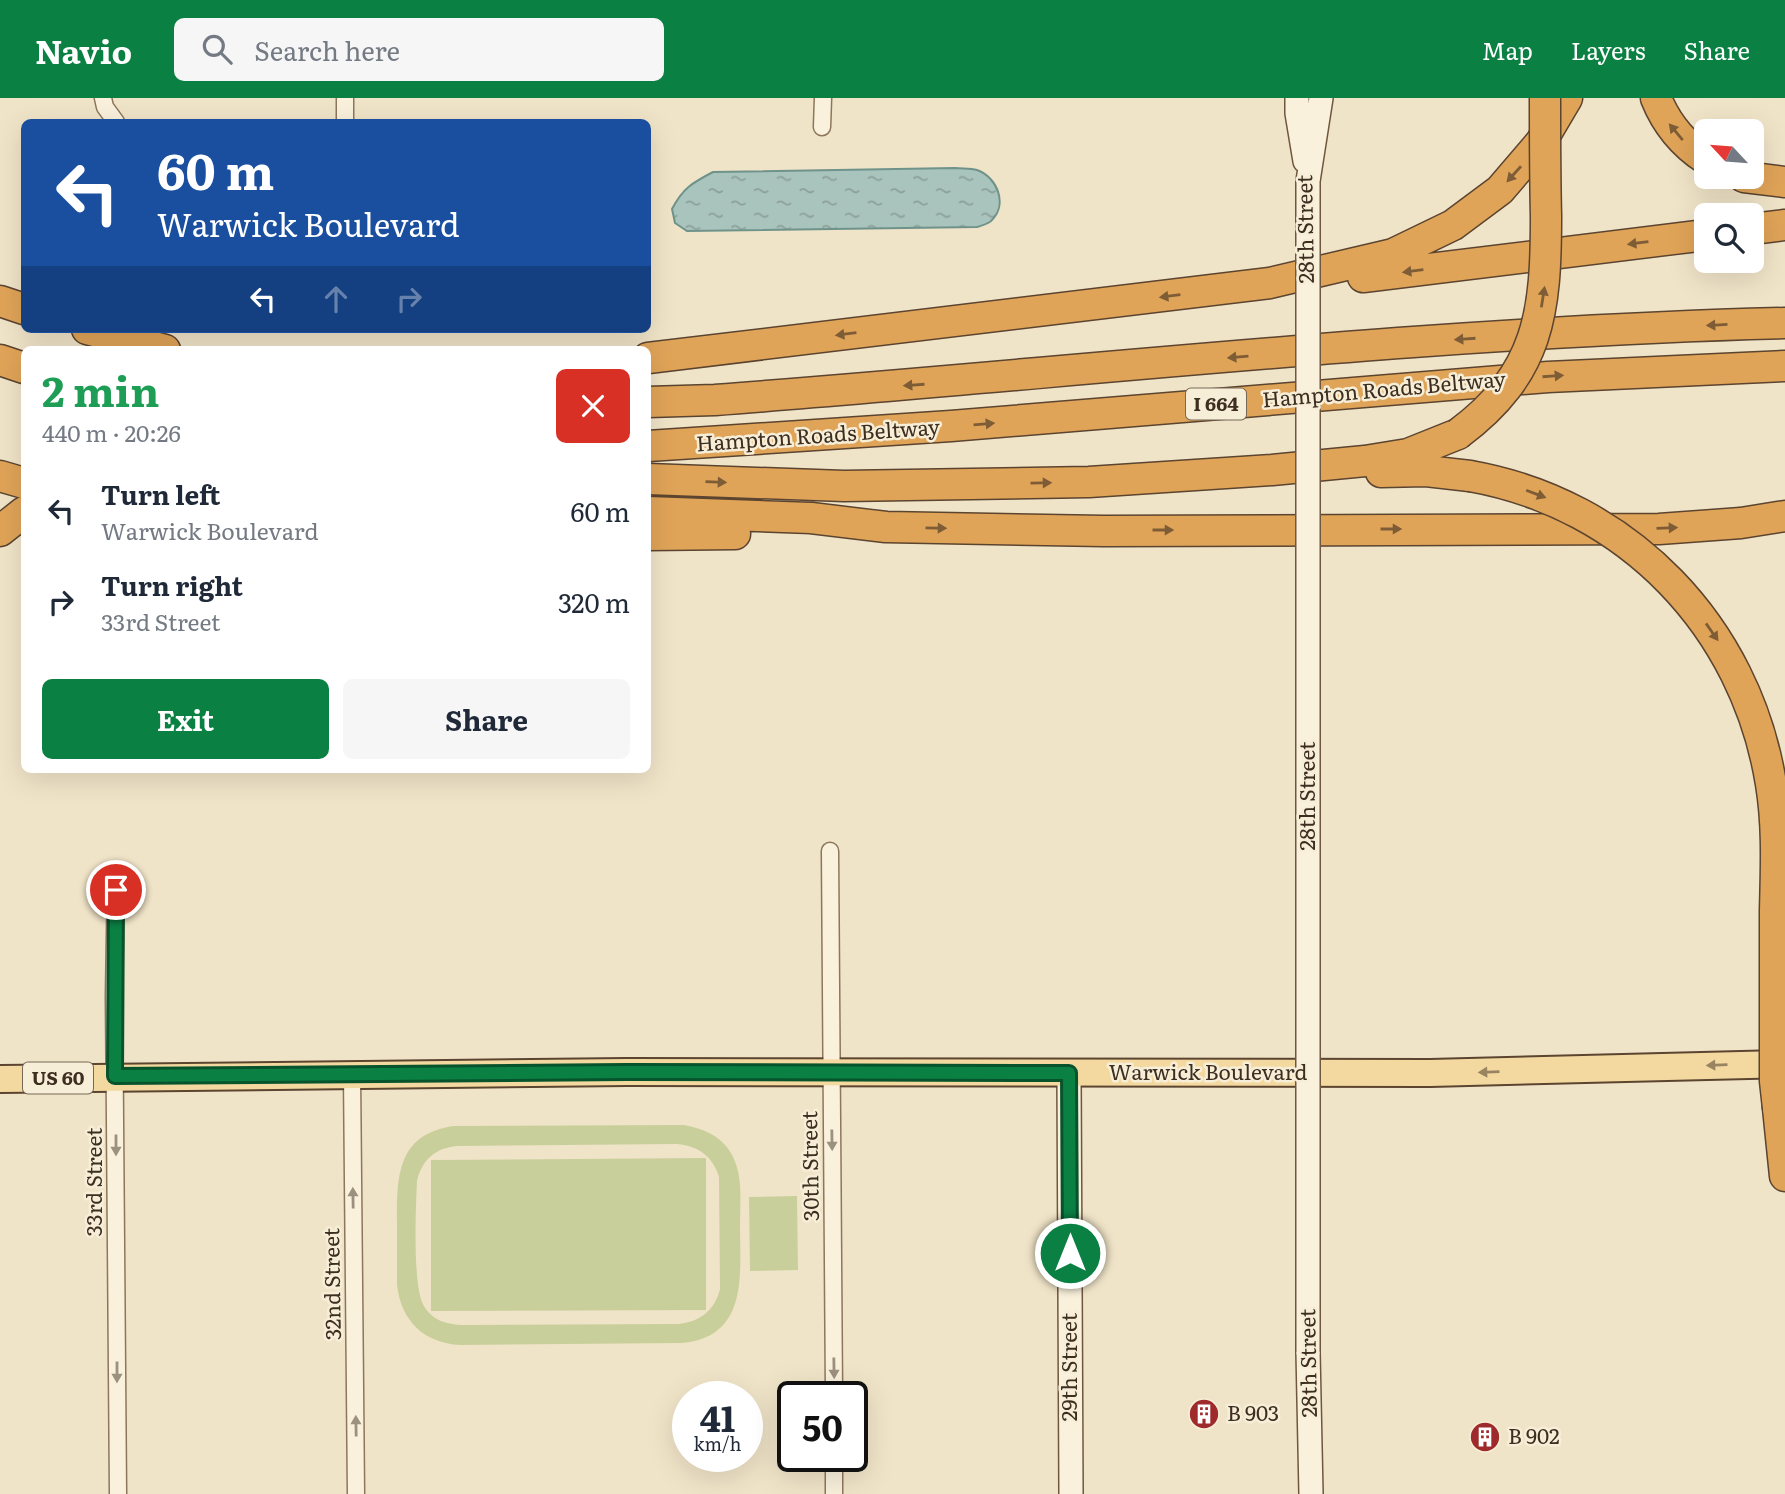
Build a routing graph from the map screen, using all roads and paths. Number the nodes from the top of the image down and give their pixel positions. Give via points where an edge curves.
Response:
1 (103, 98) edge
2 (345, 98) edge
3 (823, 98) edge
4 (1297, 98) edge
5 (1321, 98) edge
6 (1545, 98) edge
7 (1567, 98) edge
8 (1656, 98) edge
9 (114, 119) edge
10 (345, 119) edge
11 (822, 127) dead end
12 (1694, 149) edge
13 (1764, 180) edge
14 (1308, 181) junction
15 (1785, 182) edge
16 (1785, 225) edge
17 (1764, 228) edge
18 (1694, 236) edge
19 (1270, 283) junction
20 (0, 301) edge
21 (21, 308) edge
22 (1785, 323) edge
23 (102, 333) edge
24 (149, 346) edge
25 (651, 358) edge
26 (1785, 366) edge
27 (651, 402) edge
28 (651, 446) edge
29 (1272, 470) junction
30 (0, 477) edge
31 (651, 479) edge
32 (21, 482) edge
33 (651, 512) edge
34 (21, 514) edge
35 (1785, 516) edge
36 (887, 527) junction
37 (0, 530) edge
38 (651, 535) edge
39 (830, 851) dead end
40 (116, 871) dead end
41 (1785, 1064) edge
42 (831, 1072) junction
43 (1069, 1073) junction
44 (352, 1074) junction
45 (115, 1076) junction
46 (0, 1079) edge
47 (1785, 1176) edge
48 (834, 1381) edge
49 (834, 1472) edge
50 (118, 1494) edge
51 (356, 1494) edge
52 (834, 1494) edge
53 (1071, 1494) edge
54 (1311, 1494) edge

1 - 9 street
2 - 10 street
3 - 11 street
4 - 14 main road, 28th Street
5 - 14 main road
29 -> 6 highway, bridge via 1408,454 1458,434 1509,385 1534,340 1546,275
7 -> 19 highway via 1520,168 1500,190 1453,225 1393,254
12 -> 8 highway via 1668,123
13 - 15 highway
14 - 54 main road, 28th Street, bridge
16 - 17 highway
18 -> 19 highway via 1353,278
19 -> 25 highway
20 - 21 highway
22 -> 27 highway, Hampton Roads Beltway / I 664 via 1554,333
23 - 24 highway
28 -> 26 highway, Hampton Roads Beltway / I 664 via 1548,377
31 -> 29 highway via 844,486 1005,484
29 -> 47 highway, bridge via 1338,474 1426,471 1505,483 1594,521 1654,566 1695,609 1744,687 1763,740 1774,803 1775,1081
30 - 32 highway
33 - 36 highway via 811,518
34 - 37 highway
36 -> 35 highway via 1659,529
36 - 38 highway via 800,534
39 - 42 street, 30th Street
40 - 45 street, 33rd Street
41 -> 43 main road, Warwick Boulevard / US 60 via 1430,1073
42 - 43 main road, Warwick Boulevard / US 60
42 - 44 main road, Warwick Boulevard / US 60
42 -> 48 street, 30th Street
43 - 53 main road, 29th Street
44 - 45 main road, Warwick Boulevard / US 60
51 -> 44 street, 32nd Street
45 - 46 main road, Warwick Boulevard / US 60
45 -> 50 street, 33rd Street
49 - 52 street

